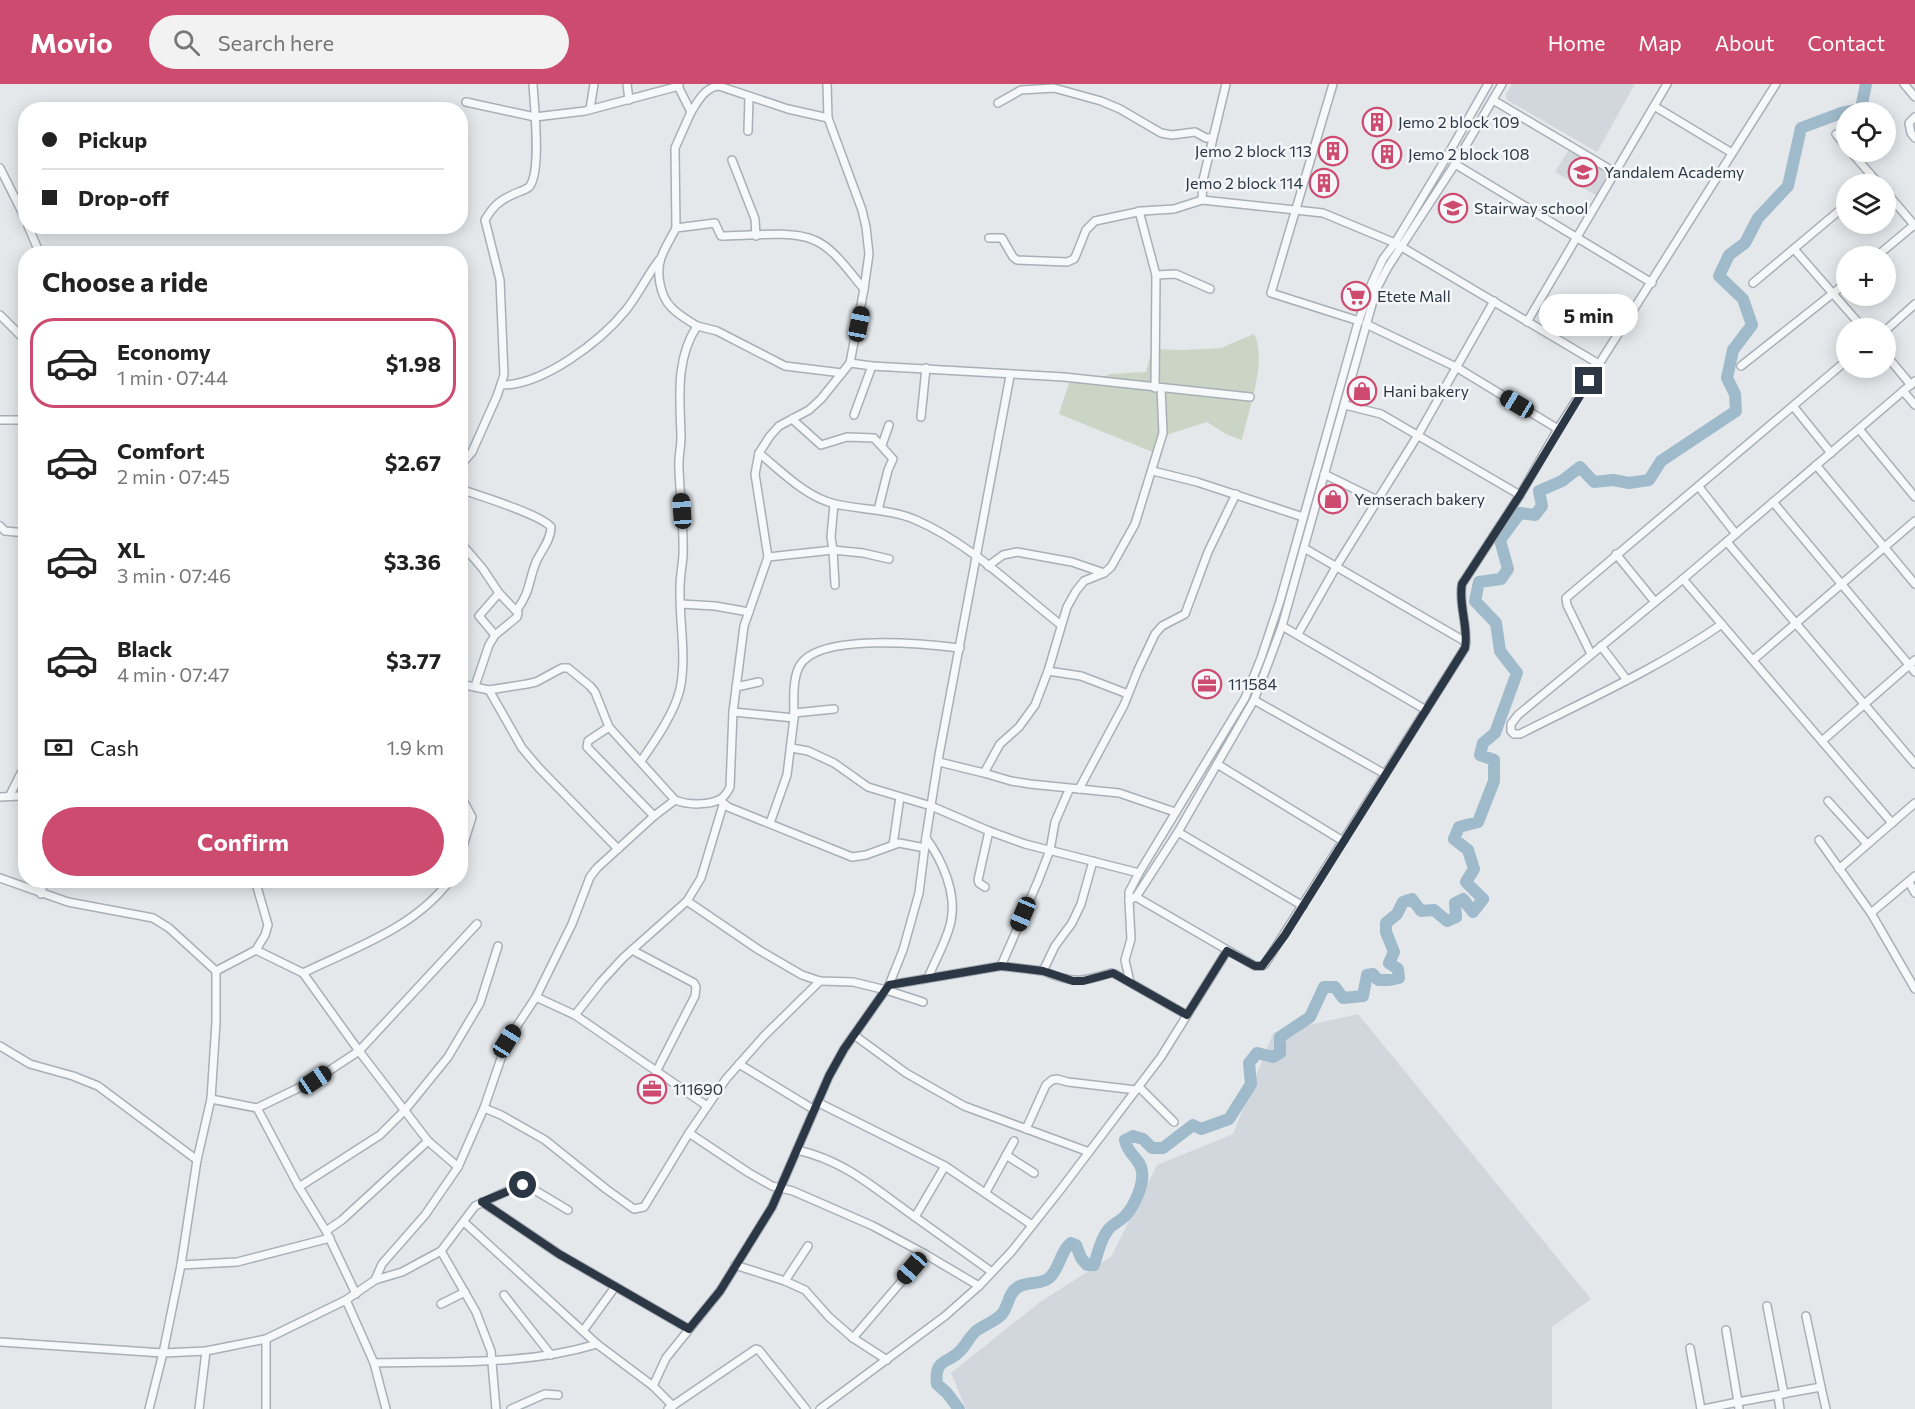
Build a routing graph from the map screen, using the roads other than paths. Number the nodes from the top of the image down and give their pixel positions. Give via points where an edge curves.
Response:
1 (533, 84) edge
2 (594, 84) edge
3 (627, 84) edge
4 (827, 84) edge
5 (1226, 84) edge
6 (1333, 84) edge
7 (1478, 84) edge
8 (1502, 84) edge
9 (1667, 84) edge
10 (1775, 84) edge
11 (1904, 84) edge
12 (678, 85) edge
13 (719, 85) edge
14 (1487, 86) edge
15 (1915, 97) edge
16 (749, 98) junction
17 (629, 100) junction
18 (1493, 100) junction
19 (468, 102) edge
20 (998, 104) dead end
21 (1654, 106) junction
22 (591, 109) junction
23 (691, 112) junction
24 (535, 117) junction
25 (1915, 117) edge
26 (828, 118) junction
27 (748, 131) dead end
28 (1212, 138) junction
29 (1915, 138) edge
30 (1732, 153) junction
31 (732, 160) dead end
32 (1859, 162) edge
33 (1455, 164) junction
34 (0, 168) edge
35 (1616, 173) junction
36 (1868, 174) edge
37 (1202, 200) junction
38 (18, 204) edge
39 (1896, 204) edge
40 (1139, 211) junction
41 (1295, 211) junction
42 (1836, 213) edge
43 (1915, 226) edge
44 (675, 228) junction
45 (756, 236) junction
46 (989, 238) dead end
47 (1577, 239) junction
48 (1398, 245) junction
49 (1890, 246) edge
50 (1794, 249) junction
51 (661, 258) junction
52 (1156, 275) junction
53 (1652, 283) junction
54 (1753, 283) dead end
55 (864, 289) junction
56 (1210, 289) dead end
57 (1836, 291) edge
58 (1833, 294) junction
59 (1494, 301) junction
60 (1915, 304) edge
61 (0, 315) edge
62 (1854, 318) edge
63 (1896, 321) edge
64 (1362, 322) junction
65 (1527, 322) junction
66 (697, 326) junction
67 (18, 332) edge
68 (850, 363) junction
69 (1599, 364) junction
70 (1896, 365) edge
71 (872, 366) junction
72 (1741, 366) dead end
73 (1456, 367) junction
74 (926, 368) junction
75 (1836, 370) edge
76 (842, 373) junction
77 (1010, 376) junction
78 (1913, 383) edge
79 (502, 385) junction
80 (1158, 388) junction
81 (1903, 391) junction
82 (1250, 397) dead end
83 (1345, 405) junction
84 (1915, 405) edge
85 (1793, 406) junction
86 (854, 415) dead end
87 (921, 417) dead end
88 (792, 419) junction
89 (0, 420) edge
90 (18, 420) edge
91 (889, 424) dead end
92 (1558, 429) junction
93 (1859, 429) junction
94 (1418, 435) junction
95 (882, 445) junction
96 (759, 453) junction
97 (1831, 453) junction
98 (468, 457) edge
99 (1816, 465) junction
100 (1153, 471) junction
101 (1324, 474) junction
102 (1699, 487) junction
103 (468, 492) edge
104 (1236, 494) junction
105 (1520, 495) junction
106 (1915, 496) edge
107 (1313, 497) junction
108 (1377, 500) junction
109 (1773, 502) junction
110 (834, 504) junction
111 (879, 510) junction
112 (1303, 517) junction
113 (1915, 521) edge
114 (0, 526) edge
115 (18, 532) edge
116 (1736, 534) junction
117 (1727, 542) junction
118 (1885, 547) junction
119 (1304, 548) junction
120 (833, 550) junction
121 (468, 551) edge
122 (1616, 554) junction
123 (768, 557) junction
124 (977, 558) junction
125 (889, 559) dead end
126 (988, 566) junction
127 (1336, 567) junction
128 (1104, 573) junction
129 (1683, 579) junction
130 (1841, 584) junction
131 (1915, 584) edge
132 (835, 585) dead end
133 (499, 592) junction
134 (1655, 602) junction
135 (681, 604) junction
136 (517, 610) junction
137 (749, 612) junction
138 (1796, 623) junction
139 (1722, 624) junction
140 (1061, 625) junction
141 (1282, 626) junction
142 (1298, 634) junction
143 (495, 635) junction
144 (1466, 642) junction
145 (1601, 646) junction
146 (960, 648) junction
147 (1591, 654) junction
148 (1753, 660) junction
149 (1912, 663) edge
150 (1048, 671) junction
151 (1915, 672) edge
152 (1627, 680) junction
153 (759, 681) dead end
154 (468, 685) edge
155 (475, 686) junction
156 (736, 687) junction
157 (489, 690) junction
158 (1128, 694) junction
159 (1254, 700) junction
160 (1864, 704) junction
161 (834, 709) dead end
162 (1426, 710) junction
163 (733, 712) junction
164 (1235, 714) junction
165 (794, 716) junction
166 (1243, 719) junction
167 (609, 727) junction
168 (1822, 741) junction
169 (792, 748) junction
170 (641, 761) junction
171 (939, 762) junction
172 (1915, 764) edge
173 (1217, 765) junction
174 (984, 773) junction
175 (1385, 774) junction
176 (18, 778) edge
177 (1079, 789) junction
178 (1069, 790) junction
179 (9, 795) junction
180 (18, 796) edge
181 (0, 797) edge
182 (900, 797) junction
183 (675, 800) junction
184 (1828, 801) dead end
185 (722, 802) junction
186 (1915, 803) edge
187 (931, 806) junction
188 (468, 810) edge
189 (1176, 812) junction
190 (654, 816) junction
191 (770, 823) junction
192 (1892, 823) junction
193 (468, 830) edge
194 (989, 831) junction
195 (1178, 832) junction
196 (926, 837) junction
197 (1819, 840) dead end
198 (1343, 841) junction
199 (893, 844) junction
200 (1867, 844) junction
201 (926, 848) junction
202 (618, 849) junction
203 (1050, 850) junction
204 (1093, 861) junction
205 (1839, 869) junction
206 (1139, 873) junction
207 (1915, 876) edge
208 (0, 878) edge
209 (1909, 882) junction
210 (18, 885) edge
211 (985, 887) dead end
212 (26, 888) edge
213 (43, 888) edge
214 (257, 888) edge
215 (444, 888) edge
216 (1915, 893) edge
217 (42, 894) junction
218 (1133, 899) junction
219 (687, 901) junction
220 (1302, 906) junction
221 (1871, 913) junction
222 (477, 924) dead end
223 (498, 946) dead end
224 (256, 950) junction
225 (632, 950) junction
226 (1227, 951) junction
227 (1001, 966) junction
228 (216, 970) junction
229 (1043, 971) junction
230 (303, 973) junction
231 (928, 978) junction
232 (820, 981) junction
233 (1131, 982) junction
234 (887, 987) junction
235 (1915, 989) edge
236 (536, 996) junction
237 (923, 1002) dead end
238 (575, 1015) junction
239 (1187, 1015) junction
240 (854, 1035) junction
241 (0, 1046) edge
242 (359, 1051) junction
243 (740, 1064) junction
244 (656, 1072) junction
245 (1137, 1088) junction
246 (211, 1099) junction
247 (707, 1106) junction
248 (815, 1106) junction
249 (256, 1108) junction
250 (484, 1108) junction
251 (405, 1110) junction
252 (1174, 1122) dead end
253 (1026, 1129) junction
254 (689, 1133) junction
255 (428, 1141) junction
256 (1014, 1142) dead end
257 (797, 1150) junction
258 (1089, 1152) junction
259 (1006, 1155) junction
260 (197, 1160) junction
261 (945, 1166) junction
262 (458, 1167) junction
263 (1034, 1173) dead end
264 (299, 1187) junction
265 (780, 1187) junction
266 (986, 1192) junction
267 (482, 1202) junction
268 (568, 1210) dead end
269 (915, 1217) junction
270 (464, 1222) junction
271 (1032, 1225) junction
272 (328, 1235) junction
273 (808, 1246) dead end
274 (441, 1251) junction
275 (925, 1254) junction
276 (181, 1265) junction
277 (735, 1265) junction
278 (992, 1272) junction
279 (375, 1280) junction
280 (784, 1281) junction
281 (979, 1286) junction
282 (615, 1287) junction
283 (465, 1292) junction
284 (356, 1294) junction
285 (504, 1295) dead end
286 (346, 1300) junction
287 (441, 1304) dead end
288 (1767, 1306) dead end
289 (1806, 1316) dead end
290 (689, 1329) junction
291 (1726, 1330) dead end
292 (583, 1331) junction
293 (853, 1338) junction
294 (266, 1339) junction
295 (0, 1342) edge
296 (597, 1344) junction
297 (1690, 1348) dead end
298 (206, 1352) junction
299 (163, 1353) junction
300 (551, 1355) junction
301 (887, 1360) junction
302 (492, 1362) junction
303 (374, 1364) junction
304 (653, 1386) junction
305 (1821, 1387) junction
306 (558, 1395) dead end
307 (1781, 1395) junction
308 (1739, 1406) edge
309 (671, 1408) edge
310 (149, 1409) edge
311 (157, 1409) edge
312 (199, 1409) edge
313 (266, 1409) edge
314 (386, 1409) edge
315 (496, 1409) edge
316 (511, 1409) edge
317 (806, 1409) edge
318 (820, 1409) edge
319 (1703, 1409) edge
320 (1780, 1409) edge
321 (1826, 1409) edge

1 - 24 street
2 - 22 street
3 - 17 street
4 - 26 street
5 - 28 street
6 - 41 street
7 - 14 street
8 - 18 street
9 - 21 street
10 - 30 street
11 - 15 street
12 - 17 street
12 - 23 street
13 - 16 street
13 - 23 street via 701,96
14 - 48 street
16 - 26 street
16 - 27 street
17 - 22 street
18 - 33 street
18 - 35 street
19 - 24 street
20 - 28 street via 1020,90 1054,88 1101,101 1161,133 1195,132
21 - 30 street
21 - 35 street
22 - 24 street
23 - 44 street via 675,148
24 - 79 street via 532,182 499,201 485,220 500,280
25 - 29 street via 1908,126
26 - 55 street via 866,227 869,254
28 - 37 street
30 - 53 street
31 - 45 street via 755,219
32 - 36 street
33 - 47 street
33 - 48 street
34 - 38 street
35 - 47 street
37 - 40 street via 1174,208
37 - 41 street
39 - 43 street
40 - 46 street via 1095,220 1086,230 1074,259 1067,262 1017,260 1002,238
40 - 52 street
41 - 48 street via 1323,213
41 - 64 street via 1271,293
42 - 50 street
43 - 49 street
44 - 45 street via 715,223 721,236
44 - 51 street
45 - 55 street via 798,235 816,240
47 - 53 street
47 - 65 street
48 - 59 street
48 - 64 street via 1383,259 1374,278
50 - 54 street
50 - 58 street
51 - 66 street via 660,280 666,300
51 - 79 street via 626,310 579,353 525,382
52 - 56 street via 1176,274
52 - 80 street
53 - 69 street
55 - 68 street
57 - 58 street
58 - 62 street
58 - 72 street
59 - 65 street
59 - 73 street
60 - 63 street
61 - 67 street
64 - 73 street
64 - 83 street
64 - 107 street
65 - 69 street
66 - 76 street via 717,331 785,366
66 - 135 street via 682,363 679,387
68 - 71 street
68 - 76 street
69 - 92 street
70 - 78 street
71 - 74 street
71 - 86 street
73 - 92 street
73 - 94 street
74 - 77 street
74 - 87 street
75 - 85 street
76 - 88 street via 821,399
77 - 80 street via 1064,377
77 - 124 street
78 - 81 street
79 - 98 street
80 - 82 street
80 - 100 street via 1164,425
81 - 84 street
81 - 93 street
83 - 94 street via 1381,414
83 - 101 street
85 - 97 street
85 - 102 street
88 - 95 street via 821,445 851,436 874,438
88 - 96 street via 779,426
89 - 90 street
91 - 95 street
92 - 105 street
93 - 97 street
93 - 106 street
94 - 105 street
94 - 108 street
95 - 111 street via 893,459
96 - 110 street via 799,486
96 - 123 street via 755,474
97 - 99 street
99 - 109 street
99 - 118 street
100 - 104 street
100 - 128 street via 1135,524
101 - 107 street
101 - 108 street
102 - 116 street
102 - 122 street
103 - 136 street via 551,527 530,589
104 - 112 street
104 - 158 street via 1208,552 1185,614 1155,634
105 - 144 street via 1462,584
107 - 112 street
107 - 119 street
108 - 127 street
109 - 116 street
109 - 130 street
110 - 111 street
110 - 120 street
111 - 124 street via 914,519 942,532
112 - 164 street via 1261,658
113 - 118 street
114 - 115 street via 5,531
116 - 117 street
117 - 129 street
117 - 138 street
118 - 130 street
118 - 131 street
119 - 127 street
119 - 141 street
120 - 123 street
120 - 125 street
120 - 132 street
121 - 133 street
122 - 134 street
122 - 147 street via 1566,598
123 - 137 street
124 - 126 street
124 - 146 street
126 - 128 street via 1003,555 1017,552 1072,562
126 - 140 street
127 - 142 street
127 - 144 street
128 - 140 street via 1089,577 1076,591
129 - 134 street
129 - 139 street
130 - 138 street
130 - 149 street
133 - 136 street
133 - 143 street via 479,616
134 - 145 street
135 - 137 street
135 - 170 street via 680,689 674,707
136 - 143 street via 517,617
137 - 156 street
138 - 148 street
138 - 160 street
139 - 148 street
139 - 152 street
140 - 150 street
141 - 142 street
141 - 159 street
142 - 162 street
143 - 155 street
144 - 162 street
145 - 147 street
145 - 152 street
146 - 165 street via 884,643 833,647 813,654 799,667 795,678
146 - 171 street
147 - 152 street via 1518,715 1510,728 1514,734
148 - 168 street
149 - 151 street
149 - 160 street
150 - 158 street via 1081,676
150 - 174 street via 1028,717 1000,744
153 - 156 street
154 - 155 street
155 - 157 street
156 - 163 street
157 - 167 street via 536,682 566,668 595,692
157 - 202 street via 522,748
158 - 177 street
159 - 166 street
159 - 175 street
160 - 168 street
160 - 172 street
161 - 165 street
162 - 175 street
163 - 165 street
163 - 185 street via 730,787
164 - 166 street
164 - 189 street
165 - 169 street
166 - 173 street
167 - 170 street
167 - 190 street via 588,741 587,747
168 - 192 street
169 - 182 street via 834,763 868,787
169 - 191 street
170 - 183 street
171 - 174 street
171 - 187 street
173 - 195 street
173 - 198 street
174 - 178 street
175 - 198 street
176 - 179 street
177 - 178 street
177 - 189 street via 1119,793
178 - 203 street via 1055,822
179 - 180 street
179 - 181 street
182 - 187 street
182 - 199 street
183 - 185 street
183 - 190 street
184 - 200 street
185 - 191 street
185 - 219 street via 700,878
186 - 192 street
187 - 194 street
187 - 196 street
188 - 193 street via 472,817
189 - 206 street
190 - 202 street
191 - 199 street via 852,856
192 - 200 street
194 - 203 street
194 - 211 street via 978,880
195 - 218 street
195 - 220 street
196 - 201 street
196 - 231 street via 942,864 952,903 951,922
197 - 205 street
198 - 220 street
199 - 201 street
200 - 205 street
201 - 234 street via 920,893
202 - 236 street via 590,877 572,924
203 - 204 street
203 - 227 street
204 - 206 street
204 - 229 street via 1081,904
205 - 221 street
206 - 218 street via 1129,892
207 - 209 street
208 - 210 street
209 - 216 street
209 - 221 street
212 - 217 street
213 - 217 street
214 - 224 street via 268,925
215 - 230 street via 433,902 399,926
217 - 228 street via 153,918
218 - 226 street
218 - 233 street via 1131,939 1125,960
219 - 225 street
219 - 232 street via 784,966
220 - 226 street via 1262,966
221 - 235 street
222 - 242 street
223 - 251 street via 480,1003 448,1057
224 - 228 street
224 - 230 street
225 - 238 street
225 - 244 street via 696,987
226 - 239 street
227 - 229 street
227 - 231 street
228 - 246 street
229 - 233 street via 1073,981 1113,973
230 - 242 street
231 - 234 street
232 - 234 street
232 - 243 street
233 - 239 street
234 - 237 street
234 - 240 street
236 - 238 street
236 - 250 street via 507,1041
238 - 244 street
239 - 245 street
240 - 248 street
240 - 253 street via 906,1073 964,1106
241 - 260 street via 30,1064 98,1086
242 - 249 street via 315,1080
242 - 251 street
243 - 247 street
243 - 248 street
244 - 247 street
245 - 252 street
245 - 253 street via 1052,1080
245 - 258 street
246 - 249 street
246 - 260 street
247 - 254 street
248 - 257 street
248 - 261 street
249 - 264 street
250 - 254 street via 545,1140 634,1209 644,1207
250 - 262 street
251 - 255 street
251 - 264 street via 380,1135
253 - 258 street
254 - 265 street via 749,1173
255 - 262 street
255 - 272 street
256 - 259 street
257 - 265 street
257 - 269 street via 848,1168
258 - 271 street
259 - 263 street
259 - 266 street
260 - 276 street
261 - 266 street
261 - 269 street
262 - 279 street via 425,1215 382,1264
264 - 272 street
265 - 275 street via 873,1226
265 - 277 street via 772,1207
266 - 271 street
267 - 268 street via 523,1185
267 - 270 street
267 - 282 street
269 - 278 street
270 - 274 street
270 - 292 street
271 - 278 street
272 - 276 street via 237,1262
272 - 284 street
273 - 280 street
274 - 279 street via 402,1272
274 - 283 street
275 - 281 street
275 - 293 street
276 - 299 street
277 - 280 street
277 - 290 street
278 - 281 street
279 - 284 street
280 - 293 street via 805,1290
281 - 301 street
282 - 290 street
282 - 292 street
283 - 287 street
283 - 302 street via 476,1311
284 - 286 street
285 - 300 street
286 - 294 street
286 - 303 street
288 - 307 street
289 - 305 street
290 - 304 street via 666,1358
291 - 308 street
292 - 296 street
293 - 301 street
294 - 298 street
294 - 313 street
295 - 299 street
296 - 300 street
296 - 304 street
297 - 319 street
298 - 299 street
298 - 312 street
299 - 310 street
300 - 302 street
301 - 318 street
302 - 303 street
302 - 315 street
303 - 314 street
304 - 309 street
305 - 307 street
305 - 321 street
306 - 316 street via 545,1394
307 - 308 street
307 - 320 street
308 - 319 street
309 - 317 street via 756,1349
310 - 311 street

